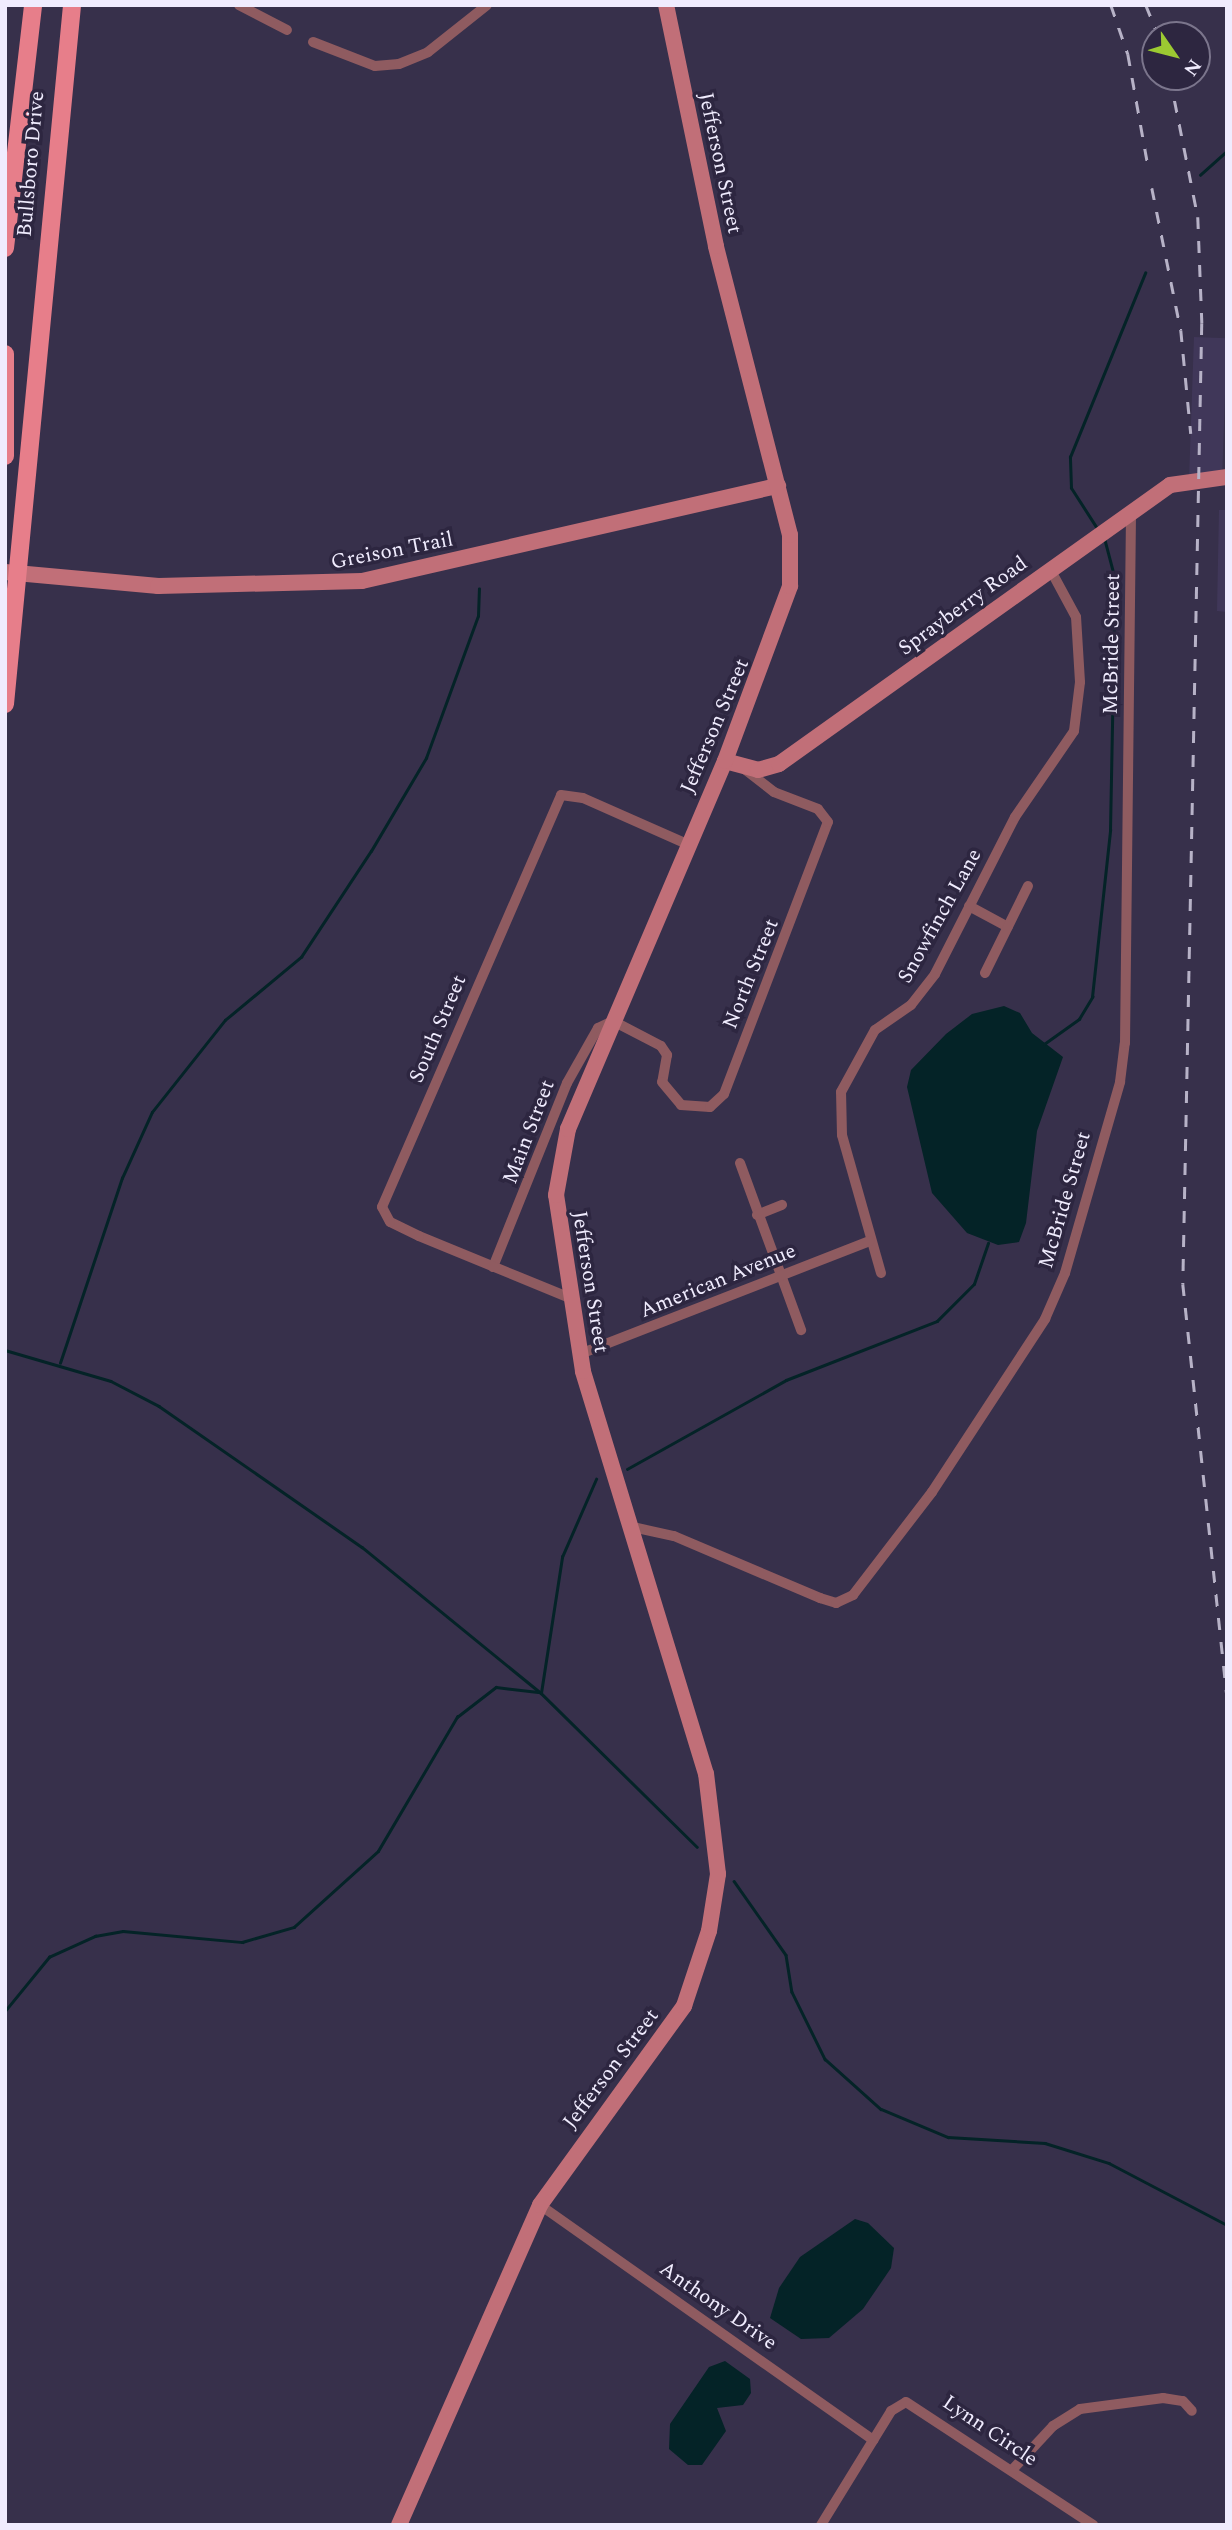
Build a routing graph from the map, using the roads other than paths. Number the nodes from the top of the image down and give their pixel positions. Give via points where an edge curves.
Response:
1 (33, 5) edge
2 (72, 5) edge
3 (239, 5) edge
4 (487, 5) edge
5 (666, 5) edge
6 (287, 30) dead end
7 (313, 42) dead end
8 (5, 248) edge
9 (5, 354) edge
10 (5, 456) edge
11 (1227, 477) edge
12 (778, 486) junction
13 (1130, 513) junction
14 (1051, 569) junction
15 (9, 570) edge
16 (5, 705) edge
17 (725, 761) junction
18 (745, 768) junction
19 (687, 844) junction
20 (1028, 886) dead end
21 (969, 906) junction
22 (1008, 927) junction
23 (985, 973) dead end
24 (613, 1021) junction
25 (740, 1163) dead end
26 (782, 1205) dead end
27 (757, 1215) junction
28 (870, 1241) junction
29 (493, 1268) junction
30 (881, 1273) dead end
31 (778, 1278) junction
32 (570, 1298) junction
33 (801, 1330) dead end
34 (580, 1354) junction
35 (628, 1526) junction
36 (540, 2204) junction
37 (1192, 2411) dead end
38 (873, 2440) junction
39 (1013, 2469) junction
40 (399, 2525) edge
41 (821, 2525) edge
42 (1093, 2525) edge

1 - 8 main road, Bullsboro Drive
2 - 15 main road, Bullsboro Drive
3 - 6 street
4 - 7 street via 428,52 399,64 375,66
5 - 12 street, Jefferson Street via 716,246
9 - 10 main road
11 - 13 street, Sprayberry Road via 1184,478
12 - 15 street, Greison Trail via 362,581 158,586
12 - 17 street, Jefferson Street via 790,535 790,586
13 - 14 street, Sprayberry Road
13 - 35 street, McBride Street via 1125,1044 1120,1082 1065,1273 1045,1319 932,1492 853,1595 836,1603 674,1536
14 - 18 street, Sprayberry Road via 807,747 779,764
14 - 21 street, Snowfinch Lane via 1076,617 1080,682 1074,731 1015,817
15 - 16 main road, Bullsboro Drive
17 - 18 street, Sprayberry Road
17 - 19 street, Jefferson Street
18 - 24 street, North Street via 824,814 822,848 724,1094 706,1108 672,1098 662,1082 665,1049
19 - 24 street, Jefferson Street
19 - 29 street, South Street via 583,798 561,796 549,815 382,1207 390,1222
20 - 22 street
21 - 22 street
21 - 28 street, Snowfinch Lane via 921,995 875,1030 841,1092 842,1135
22 - 23 street
24 - 29 street, Main Street via 598,1028 567,1083
24 - 32 street, Jefferson Street via 558,1166 558,1236
25 - 27 street
26 - 27 street
27 - 31 street
28 - 30 street, Snowfinch Lane
28 - 31 street, American Avenue
29 - 32 street, South Street
31 - 33 street
31 - 34 street, American Avenue
32 - 34 street, Jefferson Street
34 - 35 street, Jefferson Street
35 - 36 street, Jefferson Street via 706,1774 718,1874 709,1931 684,2006
36 - 38 street, Anthony Drive
36 - 40 street, Jefferson Street
37 - 39 street via 1183,2401 1163,2398 1080,2409 1053,2426
38 - 39 street, Lynn Circle via 891,2411 914,2403
38 - 41 street
39 - 42 street, Lynn Circle

